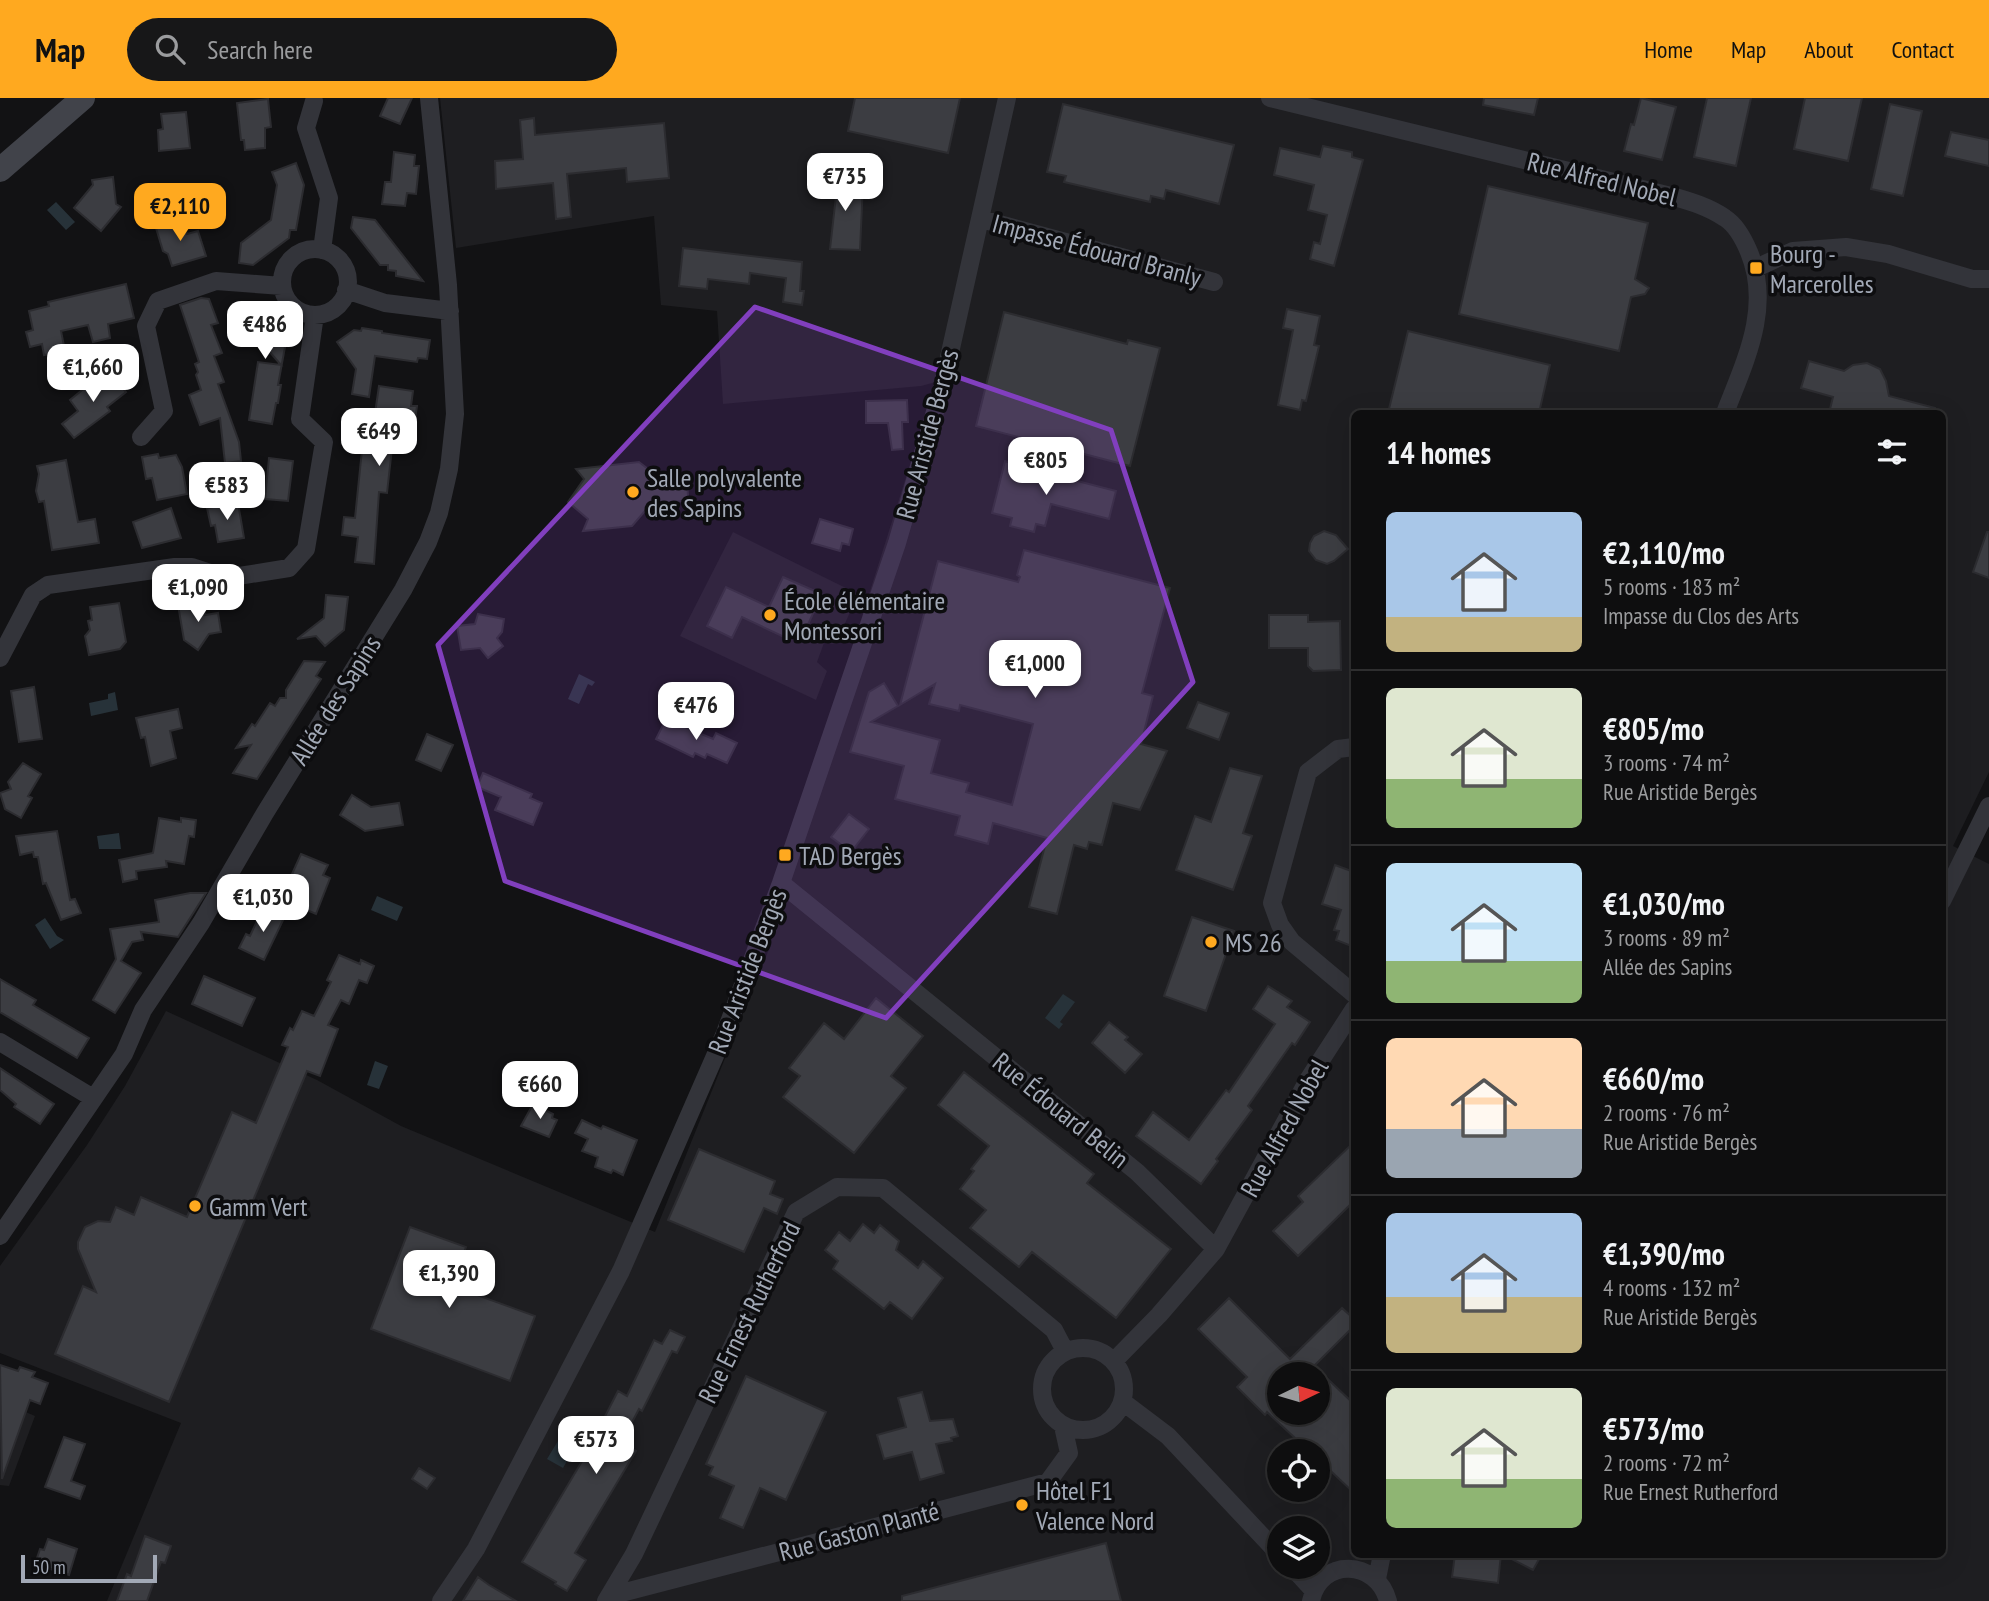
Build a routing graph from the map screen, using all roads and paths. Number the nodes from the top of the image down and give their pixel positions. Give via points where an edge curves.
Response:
1 (83, 98) edge
2 (429, 98) edge
3 (1007, 98) edge
4 (1270, 98) edge
5 (314, 101) dead end
6 (0, 170) edge
7 (981, 219) junction
8 (323, 250) junction
9 (1756, 268) junction
10 (1989, 279) edge
11 (1213, 282) dead end
12 (282, 286) junction
13 (346, 290) junction
14 (450, 311) junction
15 (315, 315) junction
16 (1726, 410) edge
17 (141, 437) dead end
18 (0, 658) edge
19 (1351, 748) edge
20 (1989, 806) edge
21 (781, 883) junction
22 (1946, 888) edge
23 (1351, 991) edge
24 (1351, 1014) edge
25 (0, 1042) edge
26 (93, 1098) junction
27 (0, 1236) edge
28 (1216, 1249) junction
29 (1065, 1351) junction
30 (1114, 1360) junction
31 (1123, 1402) junction
32 (1063, 1426) junction
33 (1267, 1541) edge
34 (1378, 1558) edge
35 (1370, 1574) junction
36 (1316, 1589) edge
37 (608, 1598) edge
38 (441, 1601) edge
39 (1388, 1601) edge

1 - 6 street
2 - 14 street, Allée des Sapins
3 - 7 street, Rue Aristide Bergès
4 - 9 street, Rue Alfred Nobel via 1704,206 1727,219 1744,240
5 - 8 street via 306,128 329,198
7 - 11 street, Impasse Édouard Branly
7 - 21 street, Rue Aristide Bergès via 943,384 897,543
8 - 12 street via 293,257
8 - 13 street via 340,261
9 - 10 street via 1793,251 1846,247 1888,254 1972,279
9 - 16 street, Rue Alfred Nobel via 1759,302 1753,342
12 - 15 street via 290,303
12 - 17 street via 216,281 158,301 146,326 164,411
13 - 14 street via 385,303
13 - 15 street via 335,308
14 - 26 street, Allée des Sapins via 453,444 428,542 201,923 143,1010 124,1054
15 - 18 street via 300,419 324,442 306,549 289,568 226,578 192,567 175,567 48,585 33,595
19 - 23 street via 1338,750 1308,772 1272,903 1292,942
20 - 22 street
21 - 28 street, Rue Édouard Belin via 1137,1172
21 - 38 street, Rue Aristide Bergès via 725,1033 621,1271 476,1549
24 - 28 street, Rue Alfred Nobel via 1308,1080
25 - 26 street
26 - 27 street, Allée des Sapins
28 - 30 street
29 - 30 street via 1080,1347 1099,1350
29 - 32 street via 1049,1363 1041,1395 1048,1413
29 - 37 street, Rue Ernest Rutherford via 1054,1330 883,1188 837,1186 796,1212 634,1554
30 - 31 street via 1124,1380
31 - 32 street via 1114,1418 1099,1429 1080,1432
31 - 33 street via 1168,1436
32 - 37 street, Rue Gaston Planté via 1069,1453 1048,1482
34 - 35 street
35 - 36 street via 1343,1568
35 - 39 street via 1385,1590

